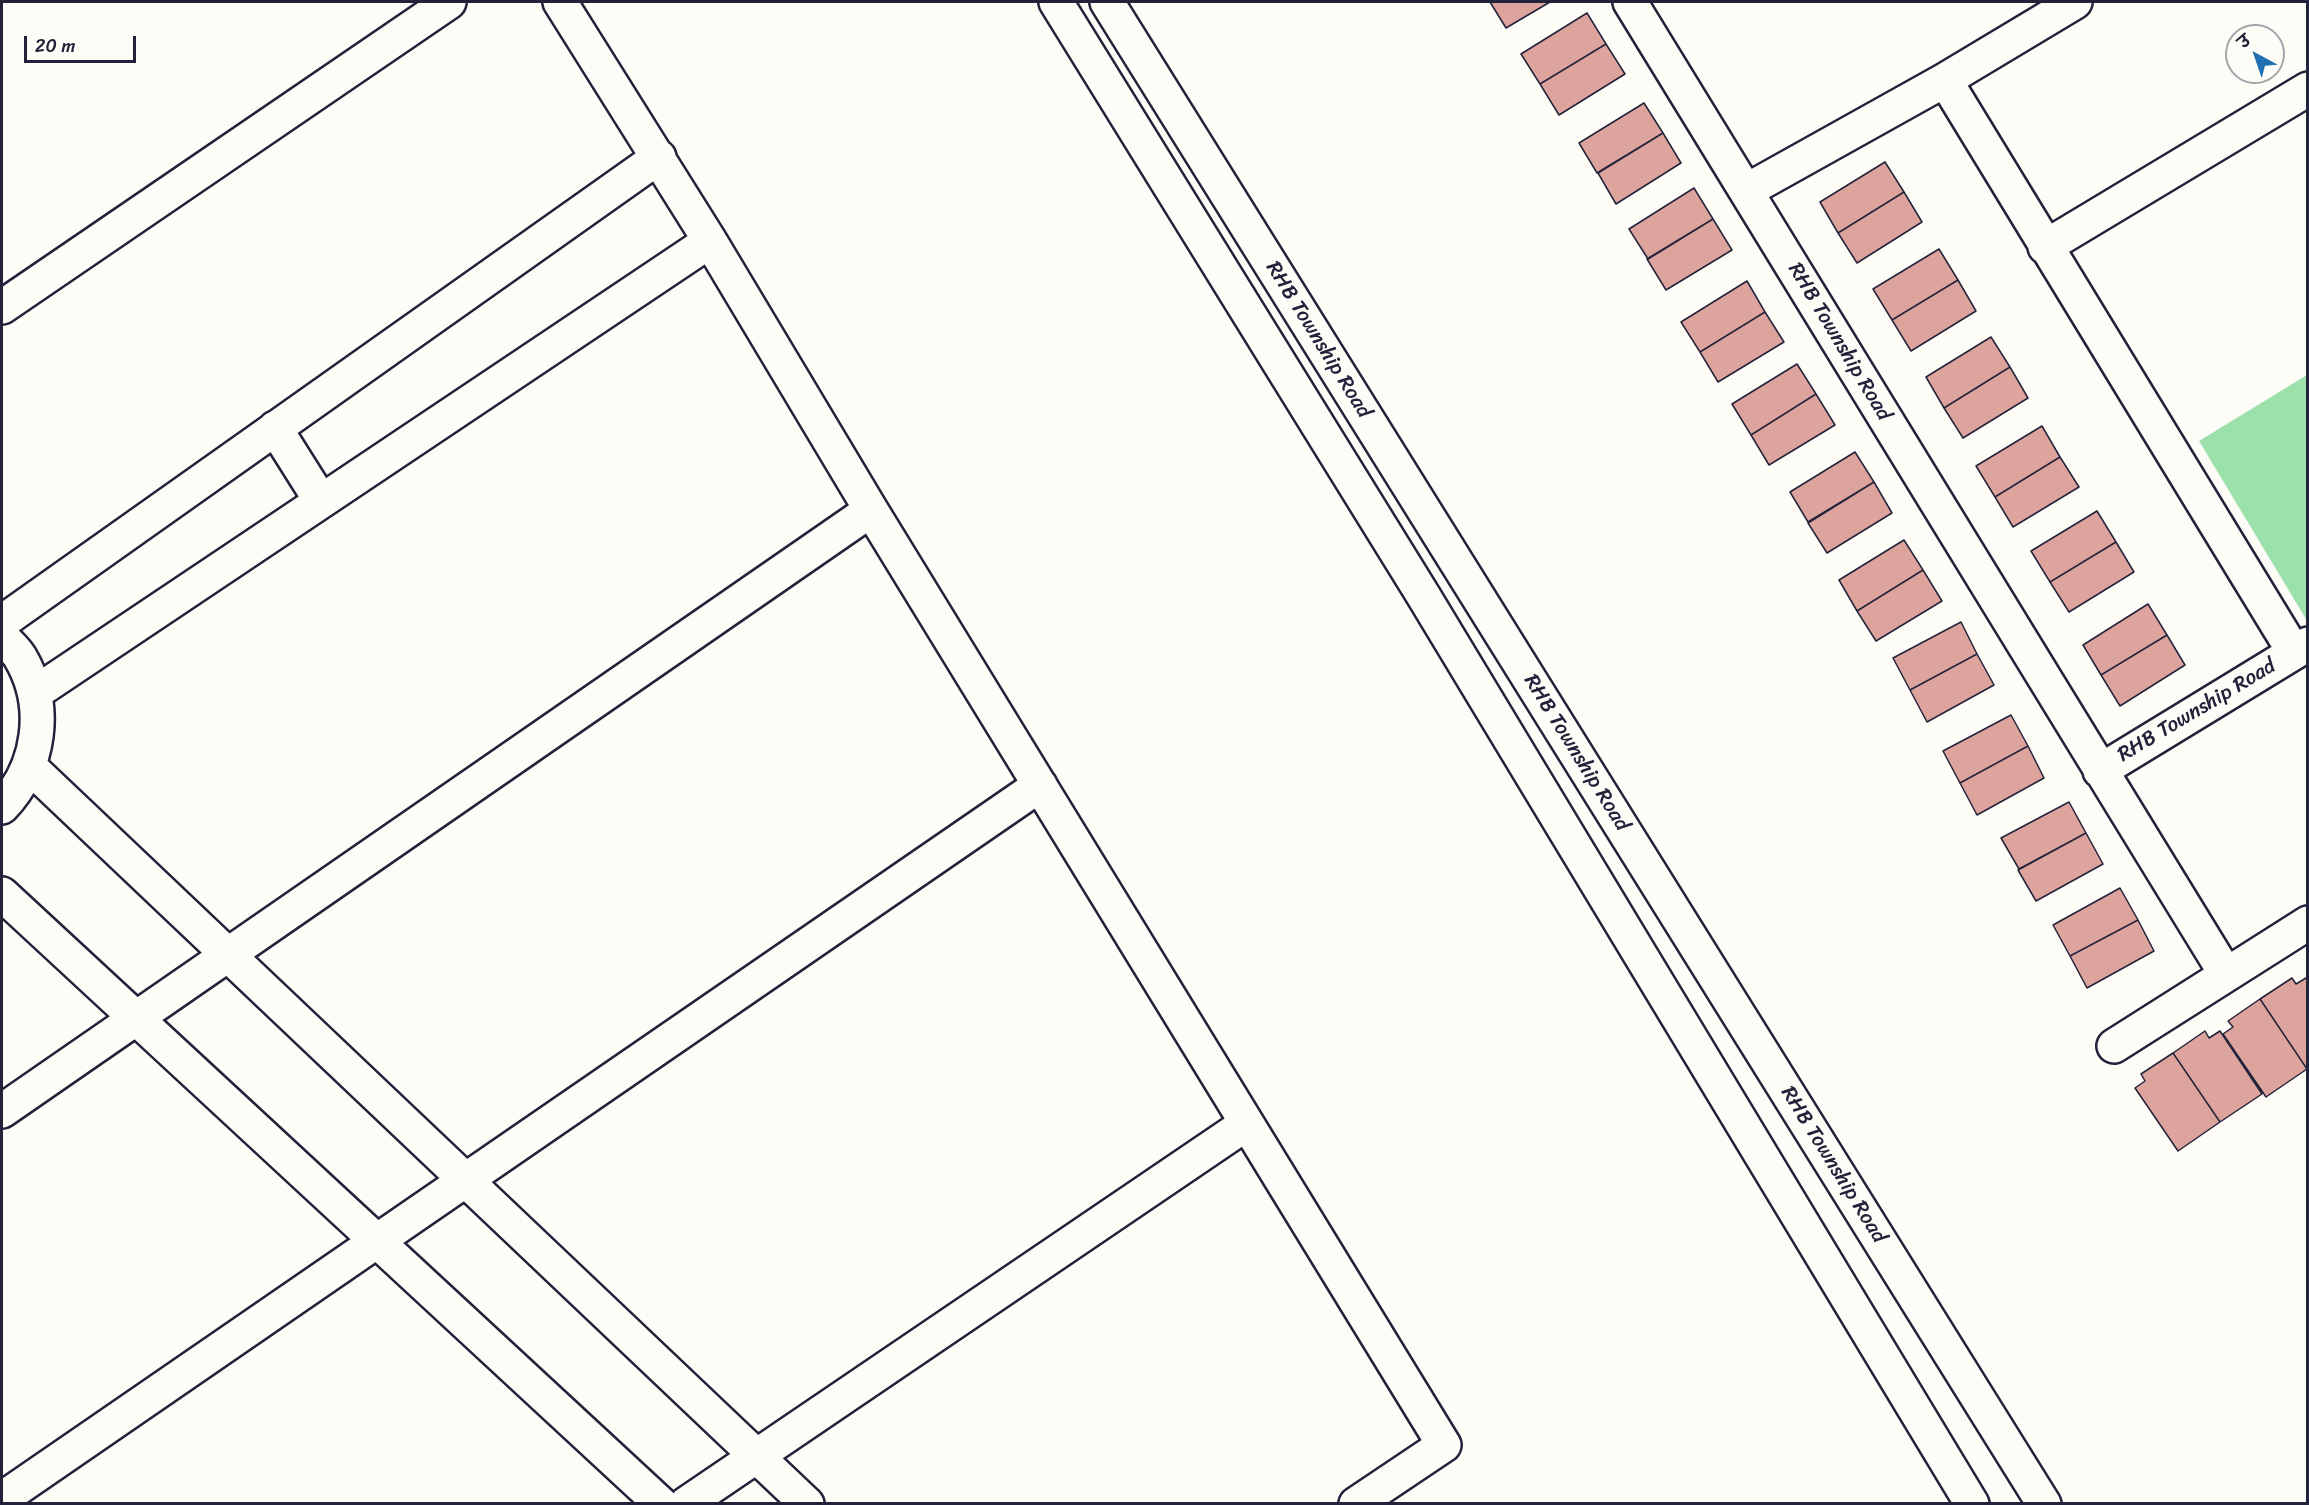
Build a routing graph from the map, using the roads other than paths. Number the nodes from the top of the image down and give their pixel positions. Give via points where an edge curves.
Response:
1 (449, 2) edge
2 (560, 2) edge
3 (1056, 2) edge
4 (1107, 2) edge
5 (1630, 2) edge
6 (2075, 2) edge
7 (1945, 80) junction
8 (2307, 89) edge
9 (659, 157) junction
10 (1746, 191) junction
11 (710, 241) junction
12 (2045, 247) junction
13 (2, 308) edge
14 (275, 428) junction
15 (321, 501) junction
16 (871, 510) junction
17 (2, 622) edge
18 (2, 636) edge
19 (2301, 648) edge
20 (34, 693) junction
21 (29, 766) junction
22 (2100, 771) junction
23 (1040, 785) junction
24 (2, 807) edge
25 (2, 894) edge
26 (2307, 923) edge
27 (228, 954) junction
28 (2226, 974) junction
29 (137, 1018) junction
30 (2114, 1046) dead end
31 (2, 1111) edge
32 (1246, 1124) junction
33 (466, 1180) junction
34 (377, 1240) junction
35 (757, 1456) junction
36 (2, 1499) edge
37 (661, 1503) edge
38 (686, 1503) edge
39 (807, 1503) edge
40 (1356, 1503) edge
41 (1972, 1503) edge
42 (2044, 1503) edge

1 - 13 street
2 - 9 street
3 - 41 street via 1430,606
4 - 42 street, RHB Township Road
5 - 10 street, RHB Township Road
6 - 7 street
7 - 10 street
7 - 12 street, RHB Township Road
8 - 12 street
9 - 11 street
9 - 14 street
10 - 22 street, RHB Township Road
11 - 15 street
11 - 16 street
12 - 19 street, RHB Township Road
14 - 15 street
14 - 17 street
15 - 20 street
16 - 23 street
16 - 27 street
18 - 20 street via 20,657
19 - 22 street, RHB Township Road
20 - 21 street via 38,730
21 - 24 street
21 - 27 street
22 - 28 street, RHB Township Road
23 - 32 street
23 - 33 street
25 - 29 street
26 - 28 street
27 - 29 street
27 - 33 street
28 - 30 street
29 - 31 street
29 - 34 street
32 - 35 street
32 - 40 street via 1444,1444
33 - 34 street
33 - 35 street
34 - 36 street
34 - 37 street
35 - 38 street
35 - 39 street

